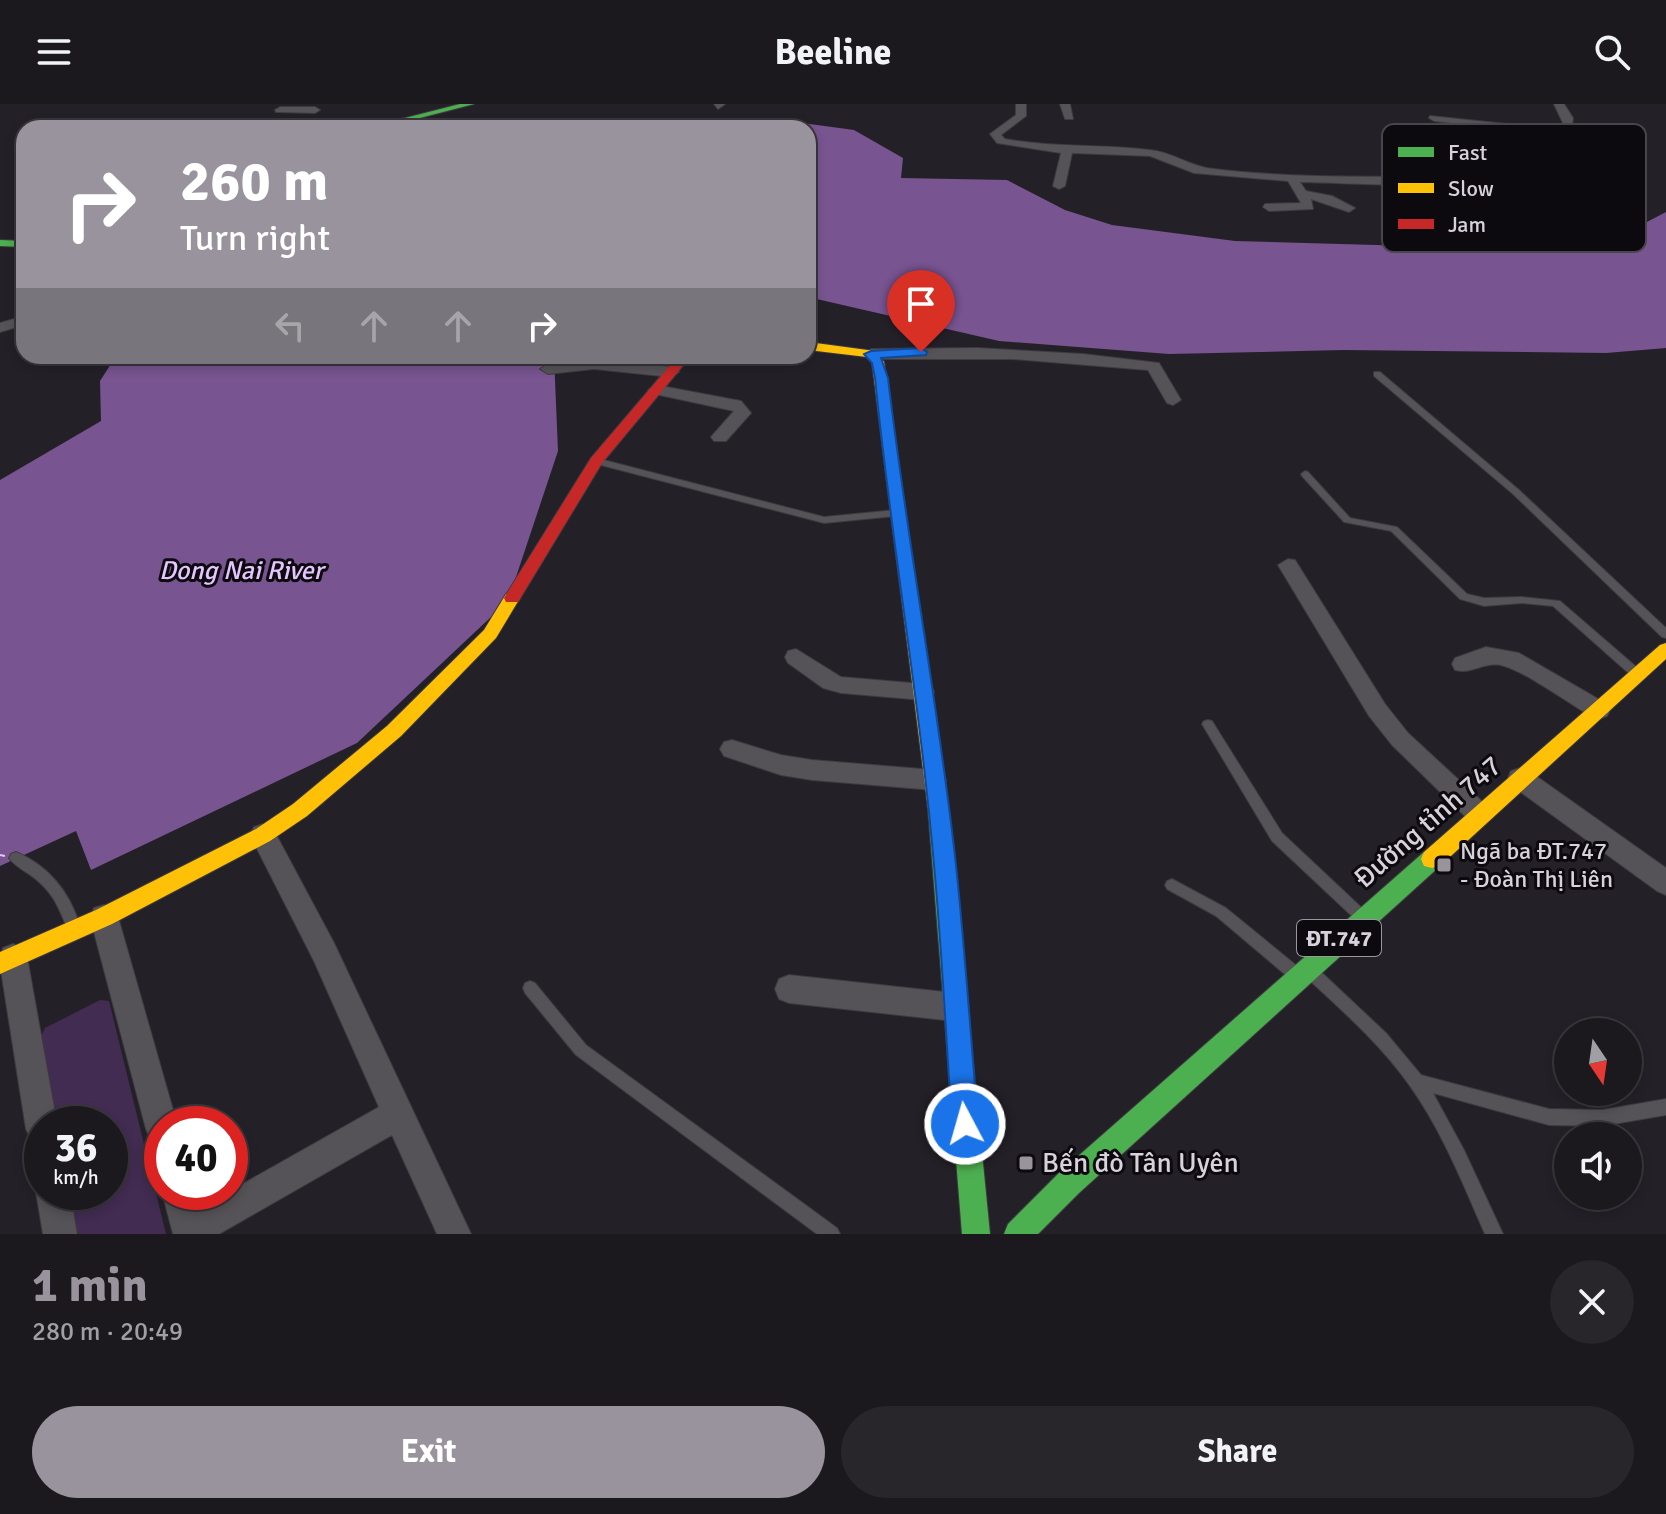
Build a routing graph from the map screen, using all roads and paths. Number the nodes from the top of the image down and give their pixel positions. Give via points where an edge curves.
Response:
1 (470, 104) edge
2 (1021, 104) edge
3 (1065, 104) edge
4 (1559, 104) edge
5 (315, 110) dead end
6 (280, 111) edge
7 (1069, 117) dead end
8 (1434, 118) dead end
9 (403, 120) edge
10 (1485, 124) edge
11 (1565, 124) edge
12 (1067, 150) junction
13 (1292, 178) junction
14 (1382, 179) edge
15 (1059, 186) dead end
16 (1303, 194) junction
17 (1269, 207) dead end
18 (1349, 208) dead end
19 (816, 347) edge
20 (871, 354) junction
21 (574, 364) edge
22 (620, 364) edge
23 (678, 364) edge
24 (548, 369) dead end
25 (671, 372) junction
26 (1377, 374) dead end
27 (656, 390) junction
28 (1173, 400) dead end
29 (720, 437) dead end
30 (596, 461) junction
31 (1305, 474) dead end
32 (896, 513) junction
33 (1288, 565) dead end
34 (1666, 634) edge
35 (796, 657) dead end
36 (1463, 664) dead end
37 (1655, 664) edge
38 (923, 692) junction
39 (1599, 710) junction
40 (1208, 724) dead end
41 (732, 749) dead end
42 (1520, 778) junction
43 (934, 780) junction
44 (1479, 814) junction
45 (263, 835) junction
46 (16, 858) dead end
47 (1666, 883) edge
48 (1172, 885) dead end
49 (104, 917) junction
50 (1363, 917) junction
51 (74, 930) junction
52 (6, 960) edge
53 (1303, 972) junction
54 (530, 988) dead end
55 (789, 989) dead end
56 (954, 1007) junction
57 (1416, 1081) junction
58 (37, 1106) edge
59 (156, 1106) edge
60 (1666, 1107) edge
61 (399, 1113) junction
62 (56, 1210) edge
63 (184, 1210) edge
64 (190, 1233) edge
65 (60, 1234) edge
66 (454, 1234) edge
67 (831, 1234) edge
68 (976, 1234) edge
69 (1018, 1234) edge
70 (1494, 1234) edge

1 - 9 street
2 - 12 street via 1021,116 998,131 997,138 1025,147
3 - 7 street
4 - 11 street via 1569,121
5 - 6 street
8 - 10 street
12 - 13 street via 1152,153 1207,172
12 - 15 street
13 - 14 street
13 - 16 street
16 - 17 street via 1309,206
16 - 18 street
19 - 20 street
20 - 28 street via 947,351 1154,366
20 - 32 street via 881,378
21 - 24 street
22 - 25 street
23 - 25 street
25 - 27 street
26 - 34 lane via 1516,492
27 - 29 street via 742,409
27 - 30 street
30 - 32 lane via 824,520
30 - 45 street via 476,652 394,731
31 - 37 lane via 1347,520 1394,529 1464,597 1556,603
32 - 38 street
33 - 44 street via 1377,710
35 - 38 street via 841,685
36 - 39 street via 1486,655 1511,659
37 - 39 street, Đường tỉnh 747 / ĐT.747
38 - 43 street
39 - 42 street, Đường tỉnh 747 / ĐT.747
40 - 50 lane via 1277,837
41 - 43 street via 812,770
42 - 44 street, Đường tỉnh 747 / ĐT.747
42 - 47 street
43 - 56 street
44 - 50 street, Đường tỉnh 747 / ĐT.747
45 - 49 street
45 - 61 street
46 - 51 lane via 60,891
48 - 53 lane via 1221,912
49 - 51 street
49 - 59 street
50 - 53 street, Đường tỉnh 747 / ĐT.747
51 - 52 street
52 - 58 street
53 - 57 lane via 1361,1018
53 - 69 street, Đường tỉnh 747 / ĐT.747
54 - 67 lane via 581,1050
55 - 56 street
56 - 68 street
57 - 60 lane via 1549,1117 1602,1118
57 - 70 lane
61 - 64 street
61 - 66 street
62 - 65 street
63 - 64 street

